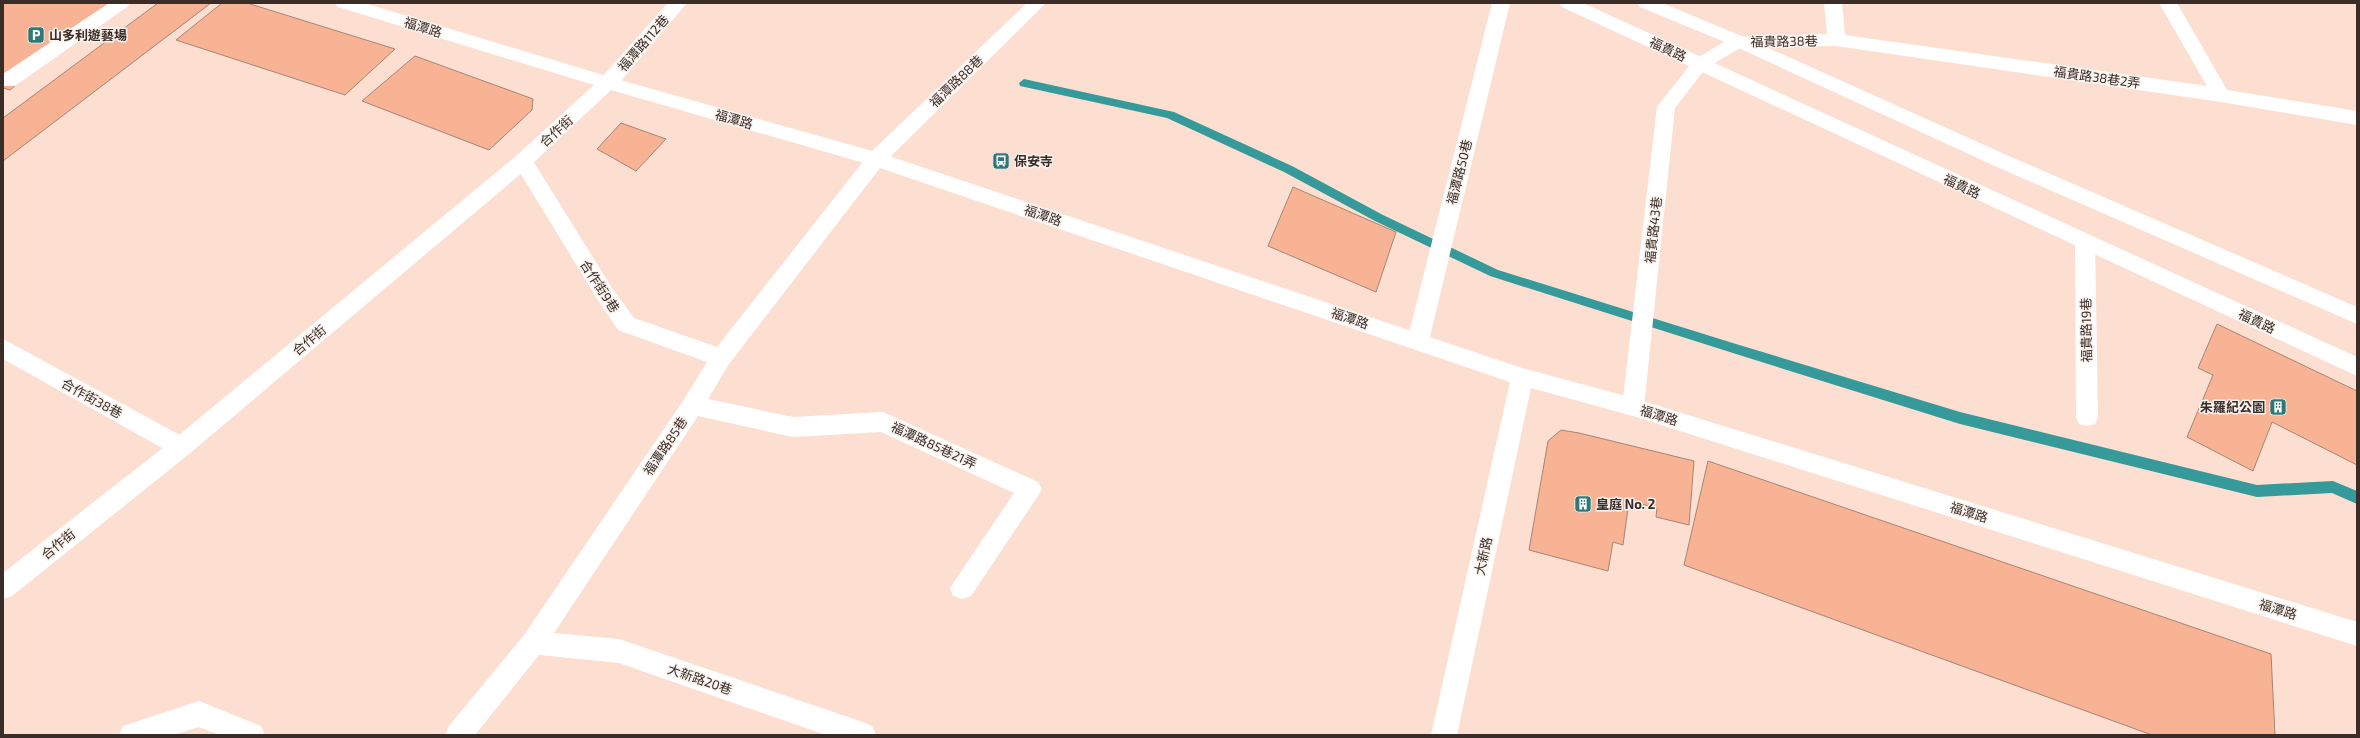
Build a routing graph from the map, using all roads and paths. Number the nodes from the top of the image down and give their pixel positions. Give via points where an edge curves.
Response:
1 (121, 3) edge
2 (344, 3) edge
3 (678, 3) edge
4 (1037, 3) edge
5 (1502, 3) edge
6 (1568, 3) edge
7 (1646, 3) edge
8 (1833, 3) edge
9 (2168, 3) edge
10 (1836, 40) junction
11 (1738, 41) junction
12 (1700, 64) junction
13 (3, 80) edge
14 (608, 83) junction
15 (2221, 95) junction
16 (2357, 118) edge
17 (876, 159) junction
18 (523, 161) junction
19 (2085, 242) junction
20 (2357, 316) edge
21 (1418, 341) junction
22 (3, 348) edge
23 (721, 358) junction
24 (2357, 367) edge
25 (1522, 377) junction
26 (693, 405) junction
27 (1633, 407) junction
28 (2087, 417) dead end
29 (181, 447) junction
30 (3, 588) edge
31 (962, 588) dead end
32 (2357, 634) edge
33 (533, 643) junction
34 (132, 735) edge
35 (252, 735) edge
36 (458, 735) edge
37 (863, 735) edge
38 (1444, 735) edge

1 - 13 street via 8,81
2 - 14 street, 福潭路
3 - 14 street, 福潭路112巷
4 - 17 street, 福潭路88巷
5 - 21 street, 福潭路50巷
6 - 12 street, 福貴路
7 - 11 street
8 - 10 street, 福貴路38巷
9 - 15 street
10 - 11 street, 福貴路38巷
10 - 15 street, 福貴路38巷2弄
11 - 12 street, 福貴路38巷
11 - 20 street via 2004,162
12 - 19 street, 福貴路
12 - 27 street, 福貴路43巷 via 1666,107
14 - 17 street, 福潭路
14 - 18 street, 合作街
15 - 16 street, 福貴路38巷2弄
17 - 21 street, 福潭路
17 - 23 street, 福潭路85巷
18 - 23 street, 合作街9巷 via 602,291 626,324
18 - 29 street, 合作街
19 - 24 street, 福貴路
19 - 28 street, 福貴路19巷
21 - 25 street, 福潭路
22 - 29 street, 合作街38巷
23 - 26 street, 福潭路85巷
25 - 27 street, 福潭路
25 - 38 street, 大新路
26 - 31 street, 福潭路85巷21弄 via 792,427 883,422 1030,489
26 - 33 street, 福潭路85巷
27 - 32 street, 福潭路
29 - 30 street, 合作街
33 - 36 street, 福潭路85巷
33 - 37 street, 大新路20巷 via 619,651
34 - 35 street via 199,714

